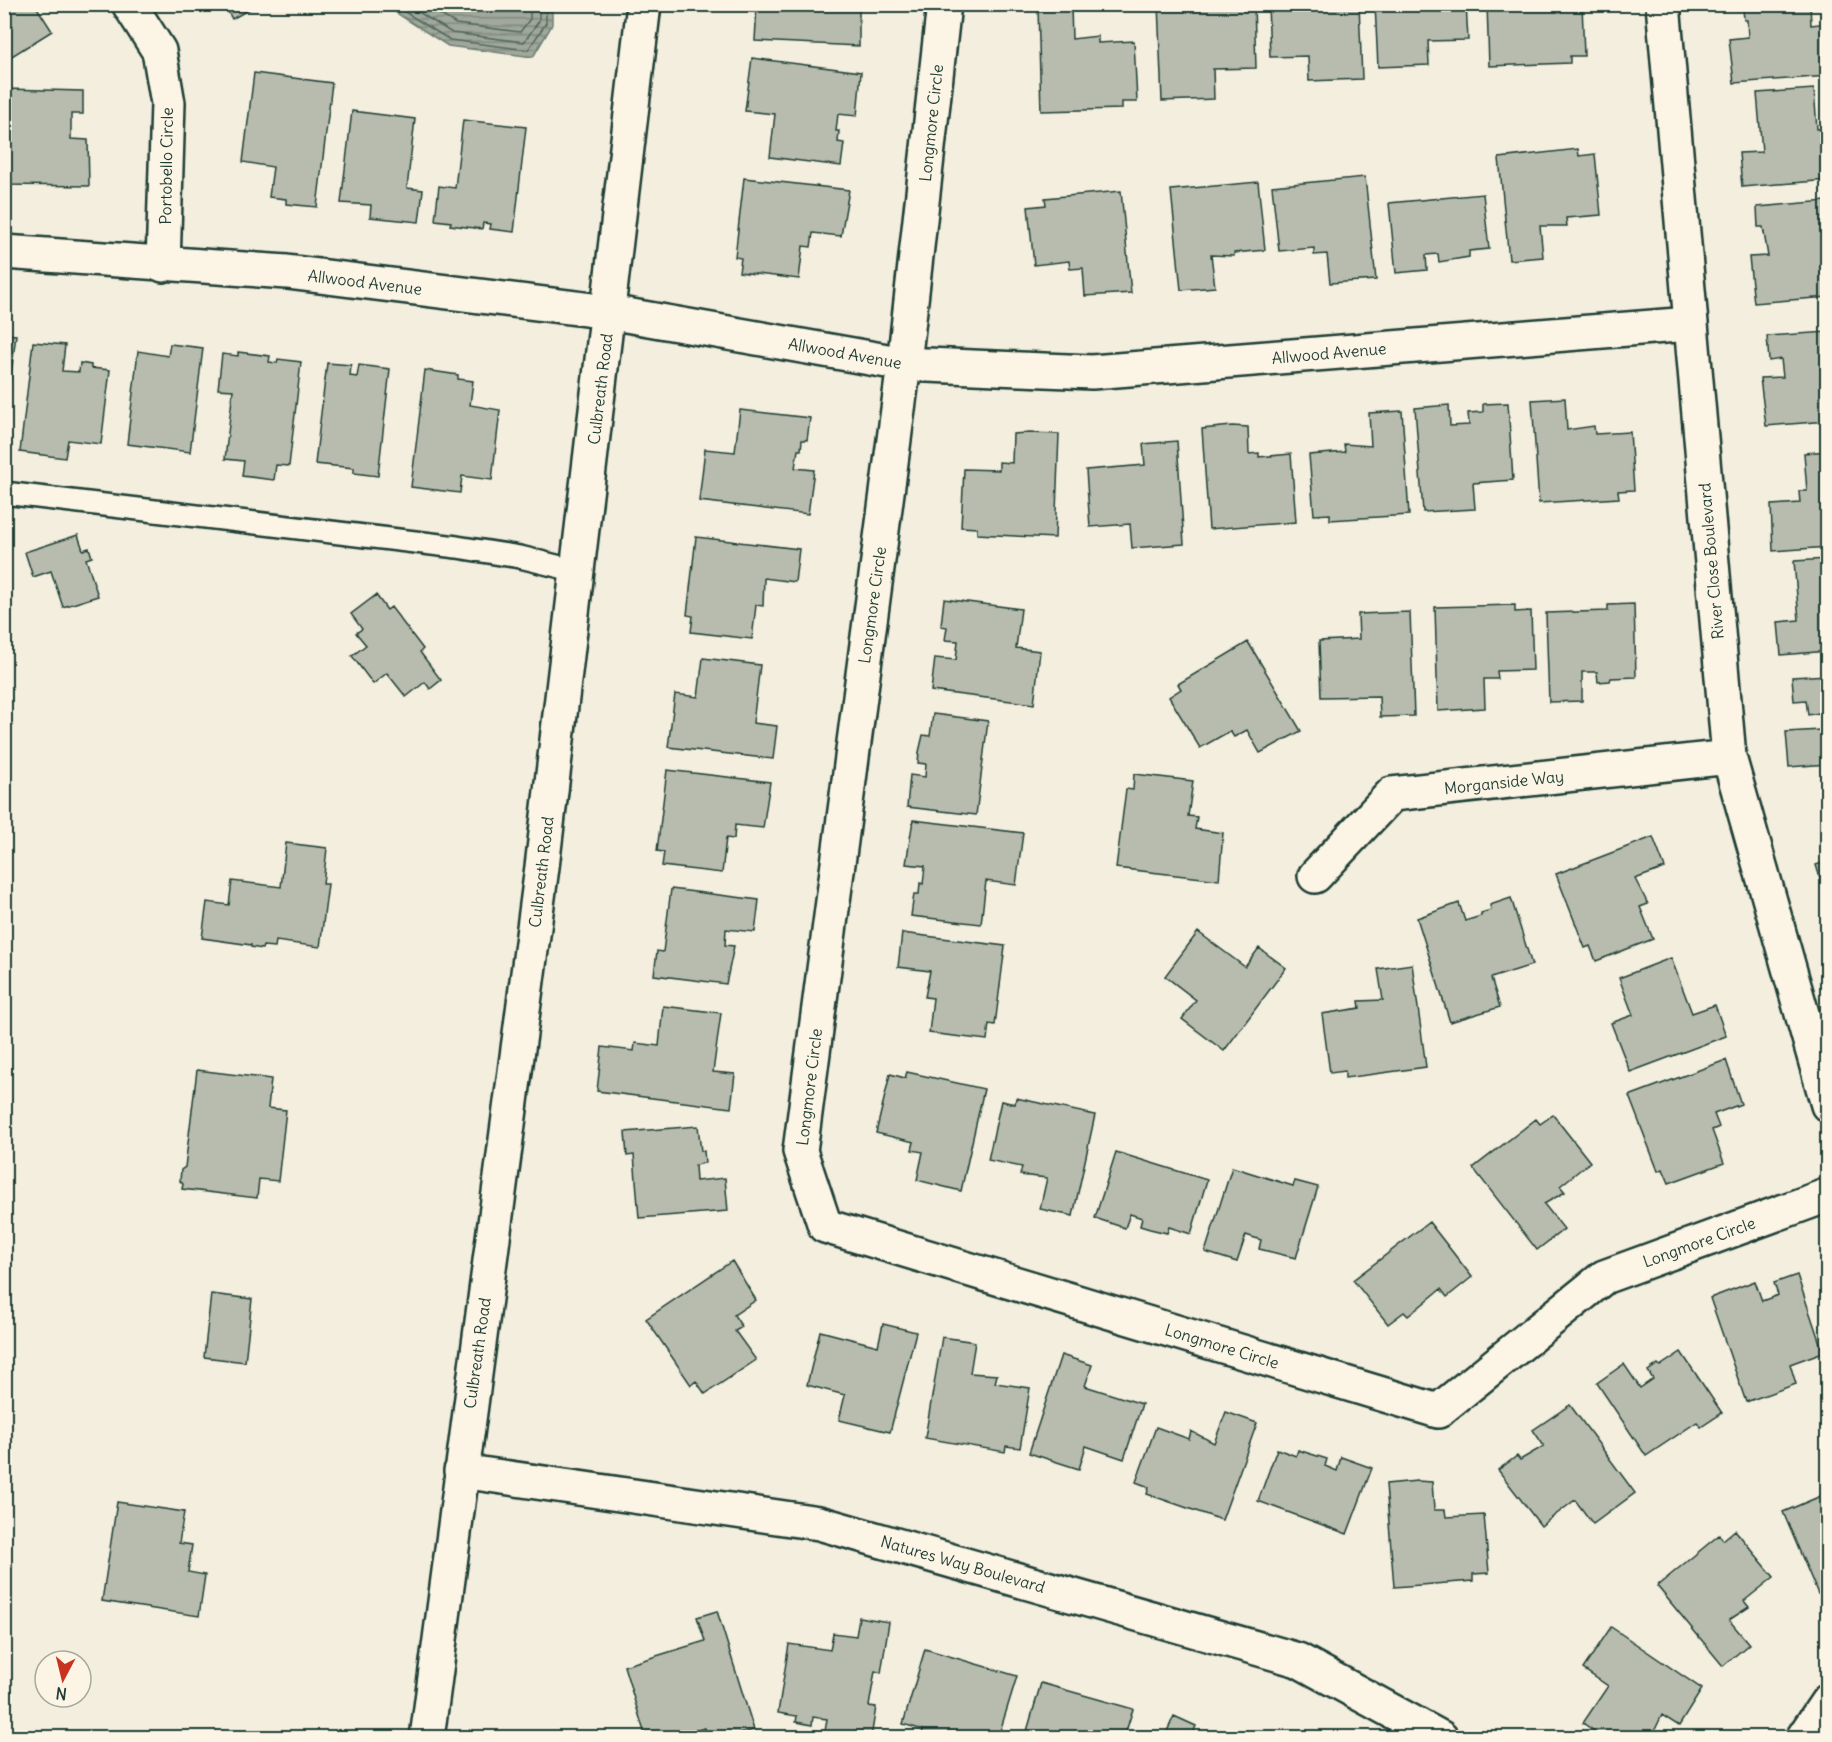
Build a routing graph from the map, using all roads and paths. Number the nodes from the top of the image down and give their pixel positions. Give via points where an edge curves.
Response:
1 (129, 4) edge
2 (644, 4) edge
3 (944, 4) edge
4 (1663, 4) edge
5 (4, 252) edge
6 (163, 265) junction
7 (609, 312) junction
8 (1690, 324) junction
9 (904, 364) junction
10 (4, 493) edge
11 (578, 571) junction
12 (1729, 757) junction
13 (1315, 876) dead end
14 (1827, 1105) edge
15 (1827, 1195) edge
16 (461, 1471) junction
17 (1827, 1701) edge
18 (427, 1737) edge
19 (1441, 1737) edge
20 (1803, 1737) edge

1 - 6 street, Portobello Circle via 159,51 168,103
2 - 7 street, Culbreath Road
3 - 9 street, Longmore Circle
4 - 8 street, River Close Boulevard
5 - 6 street, Allwood Avenue
6 - 7 street, Allwood Avenue via 287,272
7 - 9 street, Allwood Avenue
7 - 11 street, Culbreath Road
8 - 9 street, Allwood Avenue via 1092,372
8 - 12 street, River Close Boulevard
9 - 15 street, Longmore Circle via 800,1151 825,1226 1438,1411 1604,1277
10 - 11 lane via 457,547
11 - 16 street, Culbreath Road
12 - 13 street, Morganside Way via 1392,794
12 - 14 street, River Close Boulevard
16 - 18 street, Culbreath Road
16 - 19 street, Natures Way Boulevard via 819,1523 1298,1660
17 - 20 street

